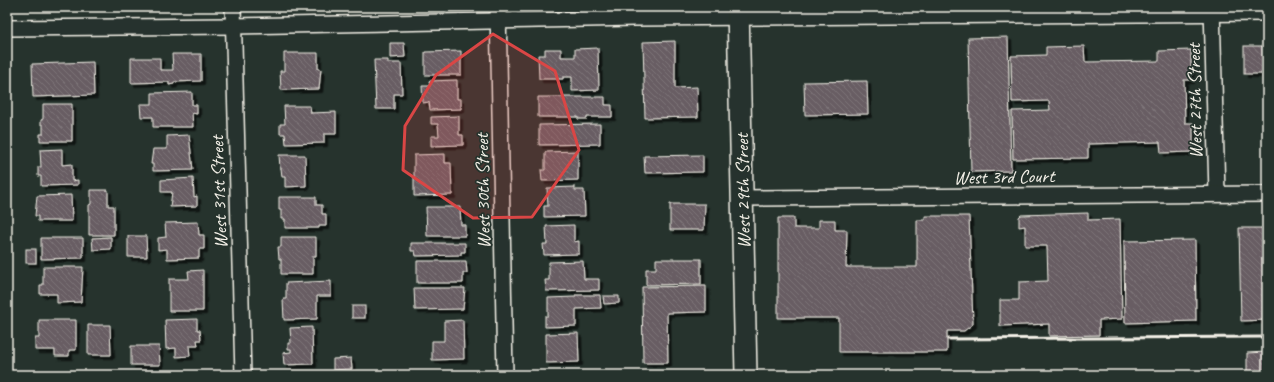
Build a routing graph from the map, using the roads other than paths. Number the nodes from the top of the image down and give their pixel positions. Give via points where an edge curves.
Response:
1 (233, 7) edge
2 (1212, 10) edge
3 (974, 11) edge
4 (498, 13) edge
5 (738, 13) edge
6 (1267, 13) edge
7 (233, 26) junction
8 (7, 28) edge
9 (1217, 194) junction
10 (1267, 194) edge
11 (742, 198) junction
12 (243, 375) edge
13 (505, 375) edge
14 (746, 375) edge

1 - 7 street, West 31st Street
2 - 3 street
2 - 6 street
2 - 9 street, West 27th Street
3 - 5 street
4 - 5 street
4 - 7 street
4 - 13 street, West 30th Street
5 - 11 street, West 29th Street
7 - 8 street
7 - 12 street, West 31st Street
9 - 10 street, West 3rd Court
9 - 11 street, West 3rd Court
11 - 14 street, West 29th Street

